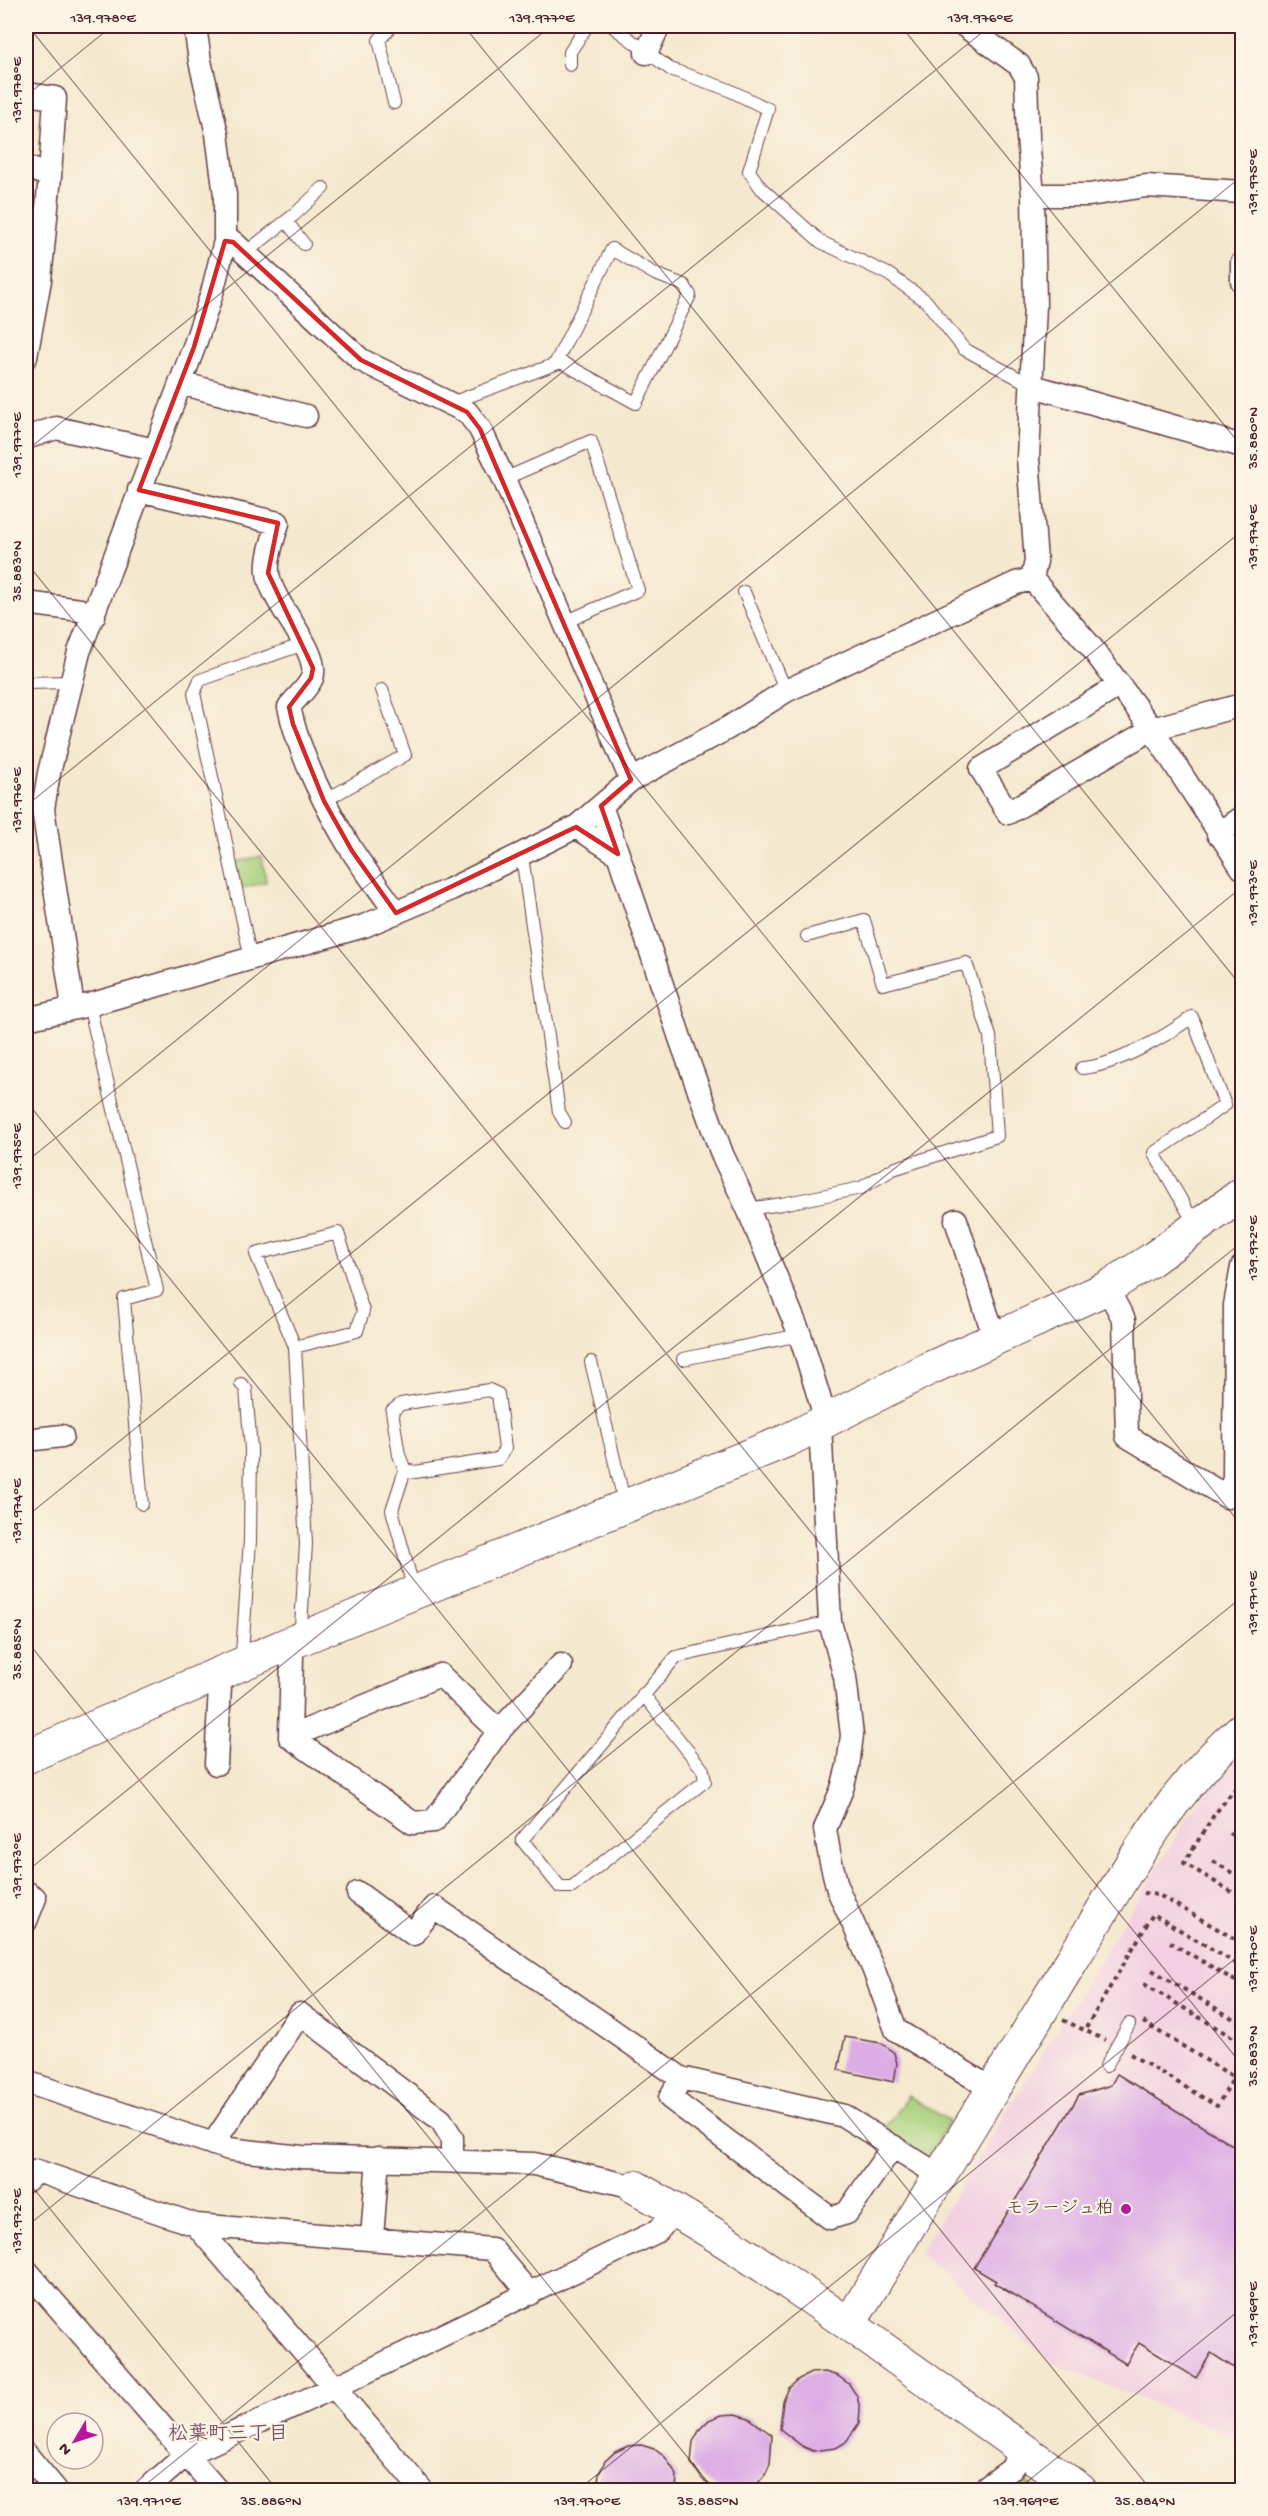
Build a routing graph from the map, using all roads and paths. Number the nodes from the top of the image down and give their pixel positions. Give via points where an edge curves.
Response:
1 (195, 26) edge
2 (392, 26) edge
3 (587, 26) edge
4 (612, 26) edge
5 (659, 26) edge
6 (965, 26) edge
7 (646, 53) junction
8 (570, 65) dead end
9 (26, 94) edge
10 (394, 103) dead end
11 (26, 166) edge
12 (50, 177) junction
13 (323, 188) dead end
14 (1242, 192) edge
15 (1033, 195) junction
16 (286, 220) junction
17 (225, 241) junction
18 (304, 244) dead end
19 (245, 253) junction
20 (1242, 262) edge
21 (33, 277) edge
22 (1242, 281) edge
23 (26, 357) edge
24 (555, 364) junction
25 (180, 383) junction
26 (1033, 386) junction
27 (451, 403) junction
28 (306, 416) dead end
29 (26, 438) edge
30 (1242, 446) edge
31 (155, 450) junction
32 (504, 479) junction
33 (139, 490) junction
34 (1032, 579) junction
35 (744, 592) dead end
36 (26, 603) edge
37 (94, 616) junction
38 (565, 622) junction
39 (304, 644) junction
40 (72, 681) junction
41 (26, 682) edge
42 (1120, 685) junction
43 (382, 690) dead end
44 (786, 691) junction
45 (1242, 705) edge
46 (1152, 729) junction
47 (631, 780) junction
48 (324, 801) junction
49 (601, 806) junction
50 (1242, 817) edge
51 (576, 827) junction
52 (1218, 834) junction
53 (618, 854) junction
54 (522, 856) junction
55 (1242, 868) edge
56 (396, 913) junction
57 (807, 936) dead end
58 (251, 959) junction
59 (81, 1006) junction
60 (26, 1019) edge
61 (1082, 1068) dead end
62 (565, 1122) dead end
63 (1242, 1194) edge
64 (748, 1209) junction
65 (956, 1220) dead end
66 (1197, 1227) junction
67 (1242, 1268) edge
68 (1107, 1288) junction
69 (800, 1335) junction
70 (995, 1339) junction
71 (296, 1347) junction
72 (683, 1359) dead end
73 (591, 1362) dead end
74 (242, 1384) dead end
75 (823, 1421) junction
76 (63, 1436) dead end
77 (26, 1440) edge
78 (405, 1470) junction
79 (142, 1504) dead end
80 (625, 1506) junction
81 (415, 1592) junction
82 (830, 1622) junction
83 (296, 1640) junction
84 (561, 1665) dead end
85 (230, 1669) junction
86 (643, 1694) junction
87 (1242, 1729) edge
88 (499, 1731) junction
89 (290, 1737) junction
90 (27, 1753) edge
91 (216, 1764) dead end
92 (1242, 1780) edge
93 (1235, 1818) dead end
94 (1242, 1823) edge
95 (1229, 1833) dead end
96 (1242, 1841) edge
97 (1213, 1862) dead end
98 (1242, 1880) edge
99 (26, 1892) edge
100 (1136, 1892) dead end
101 (358, 1893) dead end
102 (1242, 1898) edge
103 (26, 1921) edge
104 (1170, 1942) dead end
105 (1242, 1944) edge
106 (1242, 1967) edge
107 (1152, 1970) dead end
108 (1144, 1984) dead end
109 (1242, 1986) edge
110 (1058, 2016) dead end
111 (1132, 2020) joint
112 (1242, 2024) edge
113 (1086, 2028) junction
114 (1242, 2043) edge
115 (1117, 2046) junction
116 (1242, 2064) edge
117 (1106, 2066) dead end
118 (1235, 2077) junction
119 (681, 2078) junction
120 (26, 2082) edge
121 (1242, 2082) edge
122 (992, 2089) junction
123 (213, 2144) junction
124 (893, 2146) junction
125 (378, 2158) junction
126 (452, 2160) junction
127 (940, 2176) junction
128 (26, 2181) edge
129 (634, 2187) joint
130 (675, 2210) junction
131 (196, 2225) junction
132 (372, 2238) junction
133 (26, 2270) edge
134 (530, 2294) junction
135 (849, 2324) junction
136 (335, 2387) junction
137 (1024, 2451) junction
138 (26, 2454) edge
139 (186, 2455) junction
140 (56, 2490) edge
141 (146, 2490) edge
142 (217, 2490) edge
143 (422, 2490) edge
144 (983, 2490) edge
145 (1080, 2490) edge

1 - 17 street via 217,134 225,195
2 - 10 lane via 380,40
3 - 8 lane via 570,52
4 - 7 lane
5 - 7 street
6 - 15 street via 1019,65 1026,77
7 - 26 lane via 670,69 727,89 768,109 749,171 760,188 821,242 888,274 926,301 964,349
9 - 12 street via 55,98
11 - 12 street
12 - 21 street
13 - 16 lane
14 - 15 street via 1146,186 1089,195
15 - 26 street
16 - 18 lane
16 - 19 lane
17 - 19 street via 233,242
17 - 25 street via 212,292
19 - 27 street via 361,360
20 - 22 street
21 - 23 street
24 - 24 lane via 612,249 655,274 684,285 690,295 636,403 561,362
24 - 27 lane
25 - 28 street
25 - 31 street
26 - 30 street
26 - 34 street via 1028,458 1036,561
27 - 32 street via 467,412 480,429
29 - 31 street via 56,428
31 - 33 street
32 - 38 street
32 - 38 lane via 591,441 639,590
33 - 37 street
33 - 39 street via 278,523 268,573 278,602
34 - 42 street
34 - 44 street
35 - 44 lane
36 - 37 street via 80,610
37 - 40 street
38 - 47 street
39 - 48 street via 313,668 312,678 289,707
39 - 58 lane via 200,680 194,693
40 - 41 lane
40 - 59 street via 42,809
42 - 46 street
42 - 46 street via 981,769 1008,813
43 - 48 lane via 405,755
44 - 47 street via 728,728
45 - 46 street
46 - 52 street
47 - 49 street
48 - 56 street via 352,851
49 - 51 street
49 - 53 street
50 - 52 street
51 - 53 street
51 - 54 street
52 - 55 street
53 - 64 street via 722,1154
54 - 56 street
54 - 62 lane via 559,1112
56 - 58 street
57 - 64 lane via 864,920 883,984 966,963 990,1036 997,1136 893,1169 861,1188
58 - 59 street
59 - 60 street
59 - 79 lane via 157,1290 124,1299
61 - 66 lane via 1098,1067 1167,1035 1192,1017 1225,1105 1154,1153
63 - 66 street
64 - 69 street
65 - 70 street
66 - 68 street
67 - 68 street via 1235,1305 1234,1479 1227,1497 1127,1436 1124,1320
68 - 70 street
69 - 72 lane
69 - 75 street
70 - 75 street
71 - 71 lane via 256,1254 338,1233 363,1311 357,1331
71 - 83 lane via 306,1544 301,1626
73 - 80 lane
74 - 85 lane via 246,1389 250,1449 250,1541 242,1653
75 - 80 street via 788,1440
75 - 82 street
76 - 77 street
78 - 78 lane via 392,1411 401,1404 489,1390 498,1394 505,1449 498,1459 415,1472
78 - 81 lane via 392,1510
80 - 81 street
81 - 83 street
82 - 86 lane via 676,1657
82 - 122 street via 845,1677 852,1735 842,1789 825,1830 838,1890 896,2030
83 - 85 street
83 - 89 street via 292,1656
84 - 88 street
85 - 90 street
85 - 91 street via 220,1686
86 - 86 lane via 522,1840 560,1887 572,1887 705,1781 704,1770
87 - 122 street via 1213,1754 1163,1813
88 - 89 street via 440,1675
88 - 89 street via 434,1821 413,1823
92 - 102 path via 1184,1863
93 - 94 path
95 - 96 path
97 - 98 path
99 - 103 street via 34,1898
100 - 105 path via 1159,1895
101 - 119 street via 413,1934 434,1907
104 - 109 path
106 - 113 path via 1153,1914
107 - 112 path
108 - 114 path
110 - 113 path
111 - 115 lane
111 - 118 path
113 - 115 path
115 - 117 lane
115 - 118 path via 1217,2106
116 - 118 path
118 - 121 path
119 - 124 street via 844,2116
119 - 124 street via 670,2098 830,2218 847,2213
120 - 123 street
122 - 127 street
123 - 125 street via 302,2157
123 - 126 street via 300,2014 441,2120 452,2139
124 - 127 street
125 - 126 street
125 - 132 street
126 - 129 street via 534,2164
127 - 135 street
128 - 131 street via 37,2171
129 - 130 street
130 - 134 street via 658,2232
130 - 135 street
131 - 132 street
131 - 136 street
132 - 134 street via 492,2249
133 - 139 street
134 - 136 street
135 - 137 street
136 - 139 street
136 - 143 street
137 - 144 street via 1010,2470
137 - 145 street
138 - 140 street
139 - 141 street
139 - 142 street

